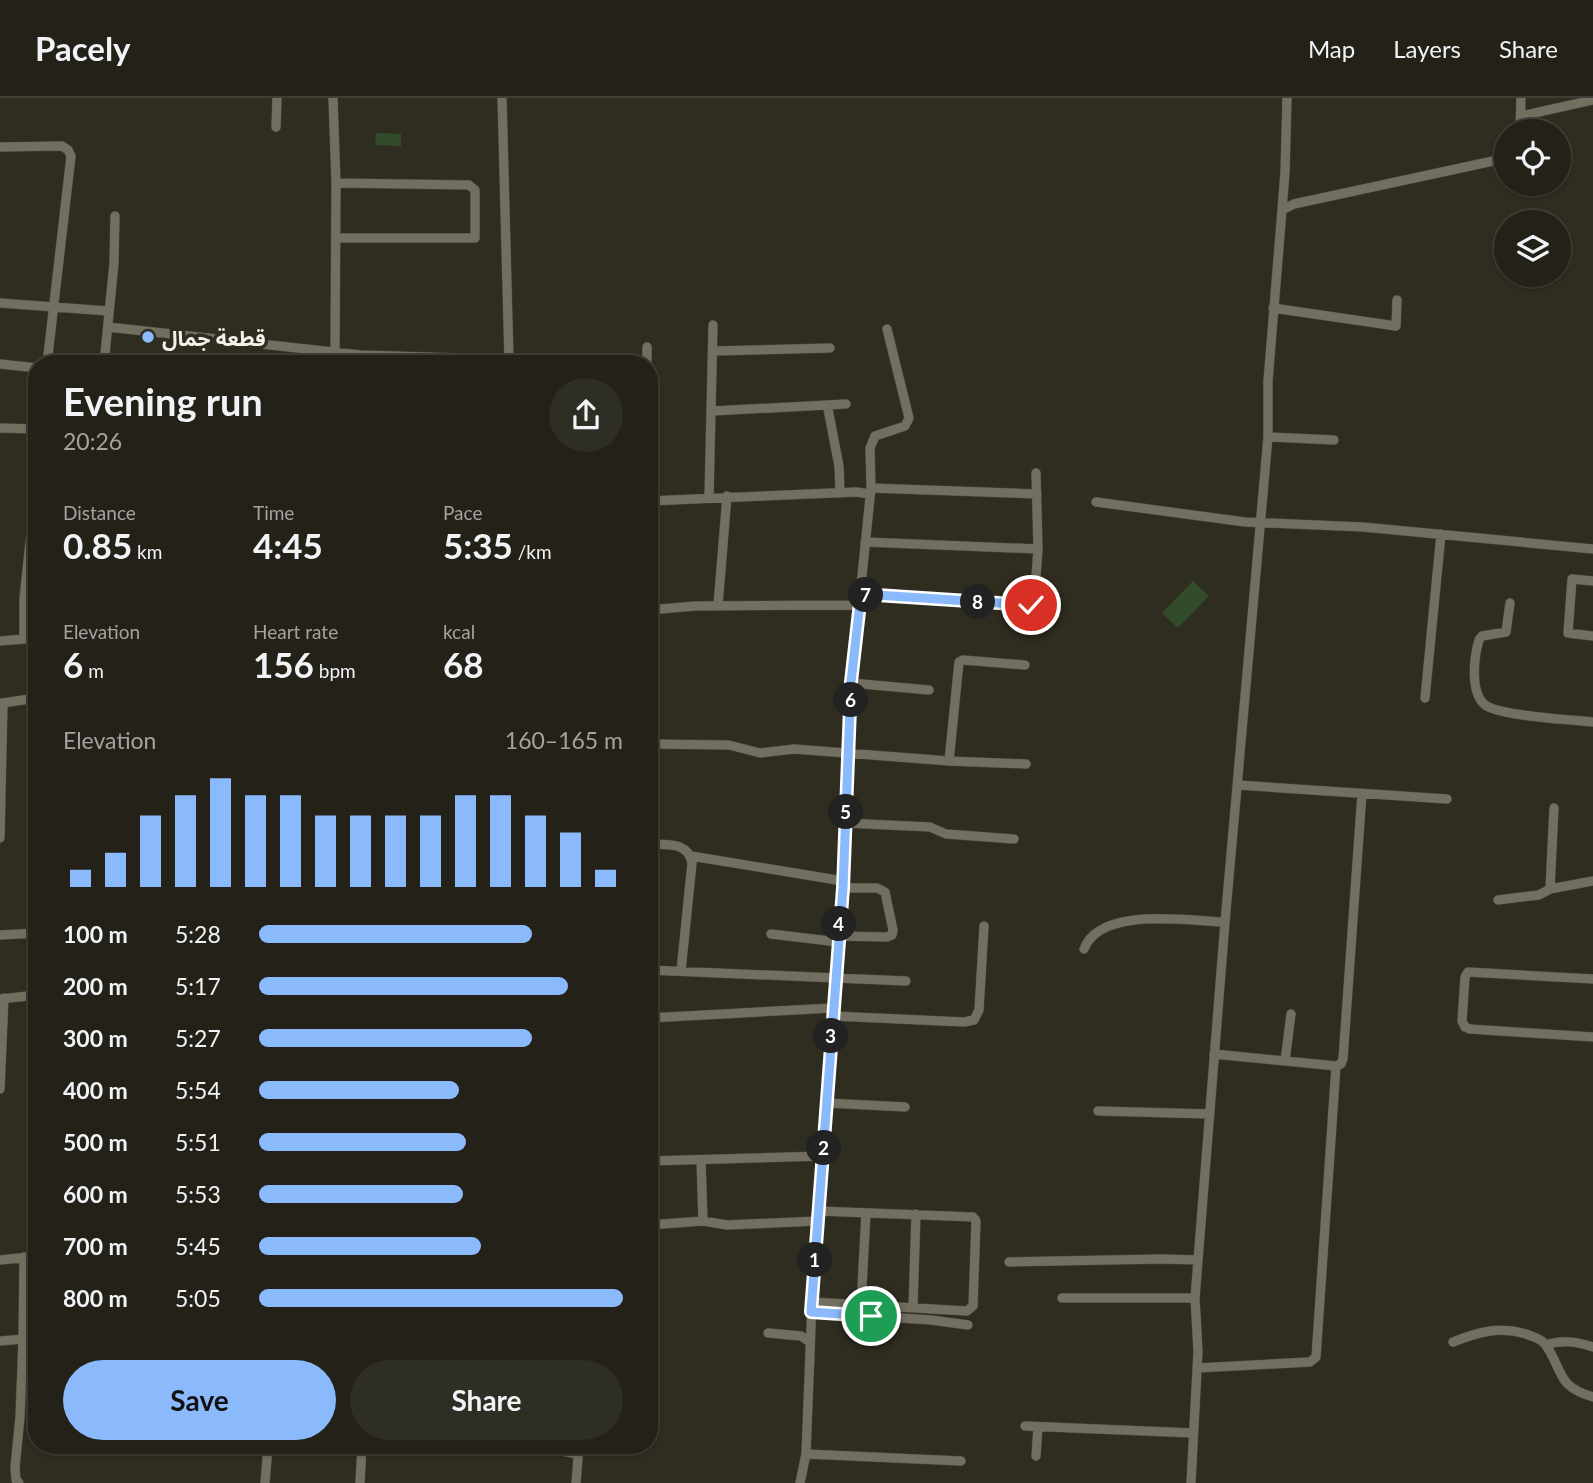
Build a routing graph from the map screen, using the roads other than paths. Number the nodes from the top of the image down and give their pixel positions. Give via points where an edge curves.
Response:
1 (277, 98) edge
2 (333, 98) edge
3 (502, 98) edge
4 (1287, 98) edge
5 (1521, 98) edge
6 (1593, 100) edge
7 (1521, 116) junction
8 (1521, 119) edge
9 (276, 127) dead end
10 (0, 147) edge
11 (1494, 161) edge
12 (336, 183) junction
13 (1282, 211) junction
14 (115, 216) dead end
15 (336, 238) junction
16 (1397, 300) dead end
17 (0, 303) edge
18 (54, 308) junction
19 (1273, 308) junction
20 (108, 311) junction
21 (713, 325) dead end
22 (108, 327) junction
23 (887, 329) dead end
24 (647, 347) dead end
25 (830, 348) dead end
26 (335, 351) junction
27 (713, 351) junction
28 (48, 355) edge
29 (105, 355) edge
30 (361, 355) edge
31 (509, 355) edge
32 (647, 355) edge
33 (0, 364) edge
34 (28, 367) edge
35 (846, 404) dead end
36 (828, 409) dead end
37 (712, 411) junction
38 (0, 428) edge
39 (28, 429) edge
40 (1268, 437) junction
41 (1334, 439) dead end
42 (1036, 473) dead end
43 (870, 491) junction
44 (840, 493) junction
45 (1037, 494) junction
46 (727, 496) junction
47 (709, 497) junction
48 (658, 500) edge
49 (1096, 502) dead end
50 (1259, 520) junction
51 (1441, 534) junction
52 (865, 542) junction
53 (1038, 549) junction
54 (1593, 549) edge
55 (28, 561) edge
56 (1593, 581) edge
57 (861, 594) junction
58 (28, 598) edge
59 (24, 599) junction
60 (1510, 603) dead end
61 (718, 605) junction
62 (860, 605) junction
63 (658, 609) edge
64 (1593, 636) edge
65 (24, 639) junction
66 (28, 639) edge
67 (0, 641) edge
68 (1026, 665) dead end
69 (851, 682) junction
70 (929, 690) dead end
71 (1424, 698) dead end
72 (28, 699) edge
73 (1, 703) edge
74 (1593, 722) edge
75 (658, 744) edge
76 (849, 752) junction
77 (949, 761) junction
78 (1026, 764) dead end
79 (1237, 785) junction
80 (1362, 793) junction
81 (1447, 799) dead end
82 (1554, 808) dead end
83 (845, 823) junction
84 (0, 838) edge
85 (1014, 839) dead end
86 (658, 845) edge
87 (691, 856) junction
88 (1593, 881) edge
89 (843, 884) junction
90 (1550, 889) junction
91 (1498, 900) dead end
92 (1224, 922) junction
93 (984, 926) dead end
94 (28, 933) edge
95 (771, 934) dead end
96 (0, 935) edge
97 (838, 939) junction
98 (1084, 949) dead end
99 (658, 970) edge
100 (681, 971) junction
101 (835, 977) junction
102 (1593, 979) edge
103 (906, 981) dead end
104 (28, 996) edge
105 (2, 999) edge
106 (833, 1012) junction
107 (1291, 1014) dead end
108 (658, 1018) edge
109 (1593, 1037) edge
110 (1214, 1054) junction
111 (1285, 1061) junction
112 (1336, 1066) junction
113 (0, 1089) edge
114 (827, 1103) junction
115 (905, 1107) dead end
116 (1098, 1111) dead end
117 (1210, 1114) junction
118 (823, 1156) junction
119 (701, 1160) junction
120 (658, 1161) edge
121 (866, 1213) junction
122 (916, 1214) junction
123 (818, 1216) junction
124 (702, 1221) junction
125 (658, 1224) edge
126 (24, 1257) junction
127 (28, 1257) edge
128 (0, 1260) edge
129 (1198, 1260) junction
130 (1009, 1262) dead end
131 (1062, 1298) dead end
132 (1195, 1298) junction
133 (861, 1305) junction
134 (812, 1307) junction
135 (913, 1307) junction
136 (968, 1325) dead end
137 (768, 1333) dead end
138 (28, 1334) edge
139 (23, 1336) junction
140 (0, 1341) edge
141 (810, 1342) junction
142 (1453, 1342) dead end
143 (1546, 1345) junction
144 (1593, 1347) edge
145 (1197, 1368) junction
146 (1593, 1397) edge
147 (1025, 1426) dead end
148 (1038, 1427) junction
149 (1193, 1433) junction
150 (267, 1454) edge
151 (362, 1454) edge
152 (578, 1454) edge
153 (806, 1454) junction
154 (1036, 1456) dead end
155 (961, 1461) dead end
156 (19, 1483) edge
157 (265, 1483) edge
158 (360, 1483) edge
159 (576, 1483) edge
160 (800, 1483) edge
161 (1191, 1483) edge

1 - 9 street
2 - 12 street
3 - 31 street
4 - 13 street
5 - 7 street
6 - 7 street
7 - 8 street
10 - 18 street via 62,146 71,156
11 - 13 street via 1294,204
12 - 15 street
12 - 15 street via 469,185 475,190 475,238
13 - 19 street
14 - 20 street
15 - 26 street
16 - 19 street via 1396,326
17 - 18 street
18 - 20 street
18 - 28 street
19 - 40 street
20 - 22 street
21 - 27 street
22 - 26 street
22 - 29 street
23 - 43 street via 909,418 905,426 873,439
24 - 32 street
25 - 27 street
26 - 30 street
27 - 37 street
33 - 34 street
35 - 37 street
36 - 44 street
37 - 47 street
38 - 39 street
40 - 41 street
40 - 50 street
42 - 45 street
43 - 44 street
43 - 45 street
43 - 52 street
44 - 46 street
45 - 53 street
46 - 47 street
46 - 61 street
47 - 48 street
49 - 50 street
50 - 51 street
50 - 79 street
51 - 54 street
51 - 71 street
52 - 53 street
52 - 57 street
53 - 57 street via 1031,605
55 - 59 street
56 - 64 street via 1572,579 1568,633
57 - 62 street
58 - 59 street
59 - 65 street
60 - 74 street via 1506,632 1482,635 1476,649 1476,691 1484,705
61 - 62 street
61 - 63 street
62 - 69 street
65 - 66 street
65 - 67 street
68 - 77 street via 959,662
69 - 70 street
69 - 76 street
72 - 73 street
73 - 84 street
75 - 76 street via 729,745 760,753 794,749
76 - 77 street
76 - 83 street
77 - 78 street
79 - 80 street
79 - 92 street
80 - 81 street
80 - 112 street via 1343,1059
82 - 90 street
83 - 85 street via 930,827 946,834
83 - 89 street
86 - 87 street via 679,846
87 - 89 street
87 - 100 street
88 - 90 street
89 - 97 street
89 - 97 street via 885,892 893,930 887,937
90 - 91 street via 1539,895
92 - 98 street via 1118,922 1097,932
92 - 110 street
93 - 106 street via 979,1010 974,1020
94 - 96 street
95 - 97 street
97 - 101 street
99 - 100 street
100 - 101 street
101 - 103 street
101 - 106 street
102 - 109 street via 1468,972 1462,1021 1470,1030
104 - 105 street
105 - 113 street
106 - 108 street
106 - 114 street
107 - 111 street
110 - 111 street
110 - 117 street
111 - 112 street
112 - 145 street via 1316,1357 1310,1362
114 - 115 street
114 - 118 street
116 - 117 street
117 - 129 street
118 - 119 street
118 - 123 street
119 - 120 street
119 - 124 street
121 - 122 street
121 - 123 street
121 - 133 street
122 - 135 street
122 - 135 street via 971,1216 976,1221 973,1307 967,1311
123 - 124 street via 727,1225
123 - 134 street
124 - 125 street
126 - 127 street
126 - 128 street
126 - 139 street
129 - 130 street
129 - 132 street
131 - 132 street
132 - 145 street
133 - 134 street
133 - 135 street
134 - 136 street
134 - 141 street
137 - 141 street via 801,1336
138 - 139 street
139 - 140 street
139 - 156 street via 15,1466
141 - 153 street
142 - 143 street via 1480,1332 1506,1330
143 - 144 street via 1566,1342
143 - 146 street via 1559,1374 1572,1389
145 - 149 street
147 - 148 street
148 - 149 street
148 - 154 street
149 - 161 street
150 - 157 street
151 - 158 street
152 - 159 street
153 - 155 street
153 - 160 street

